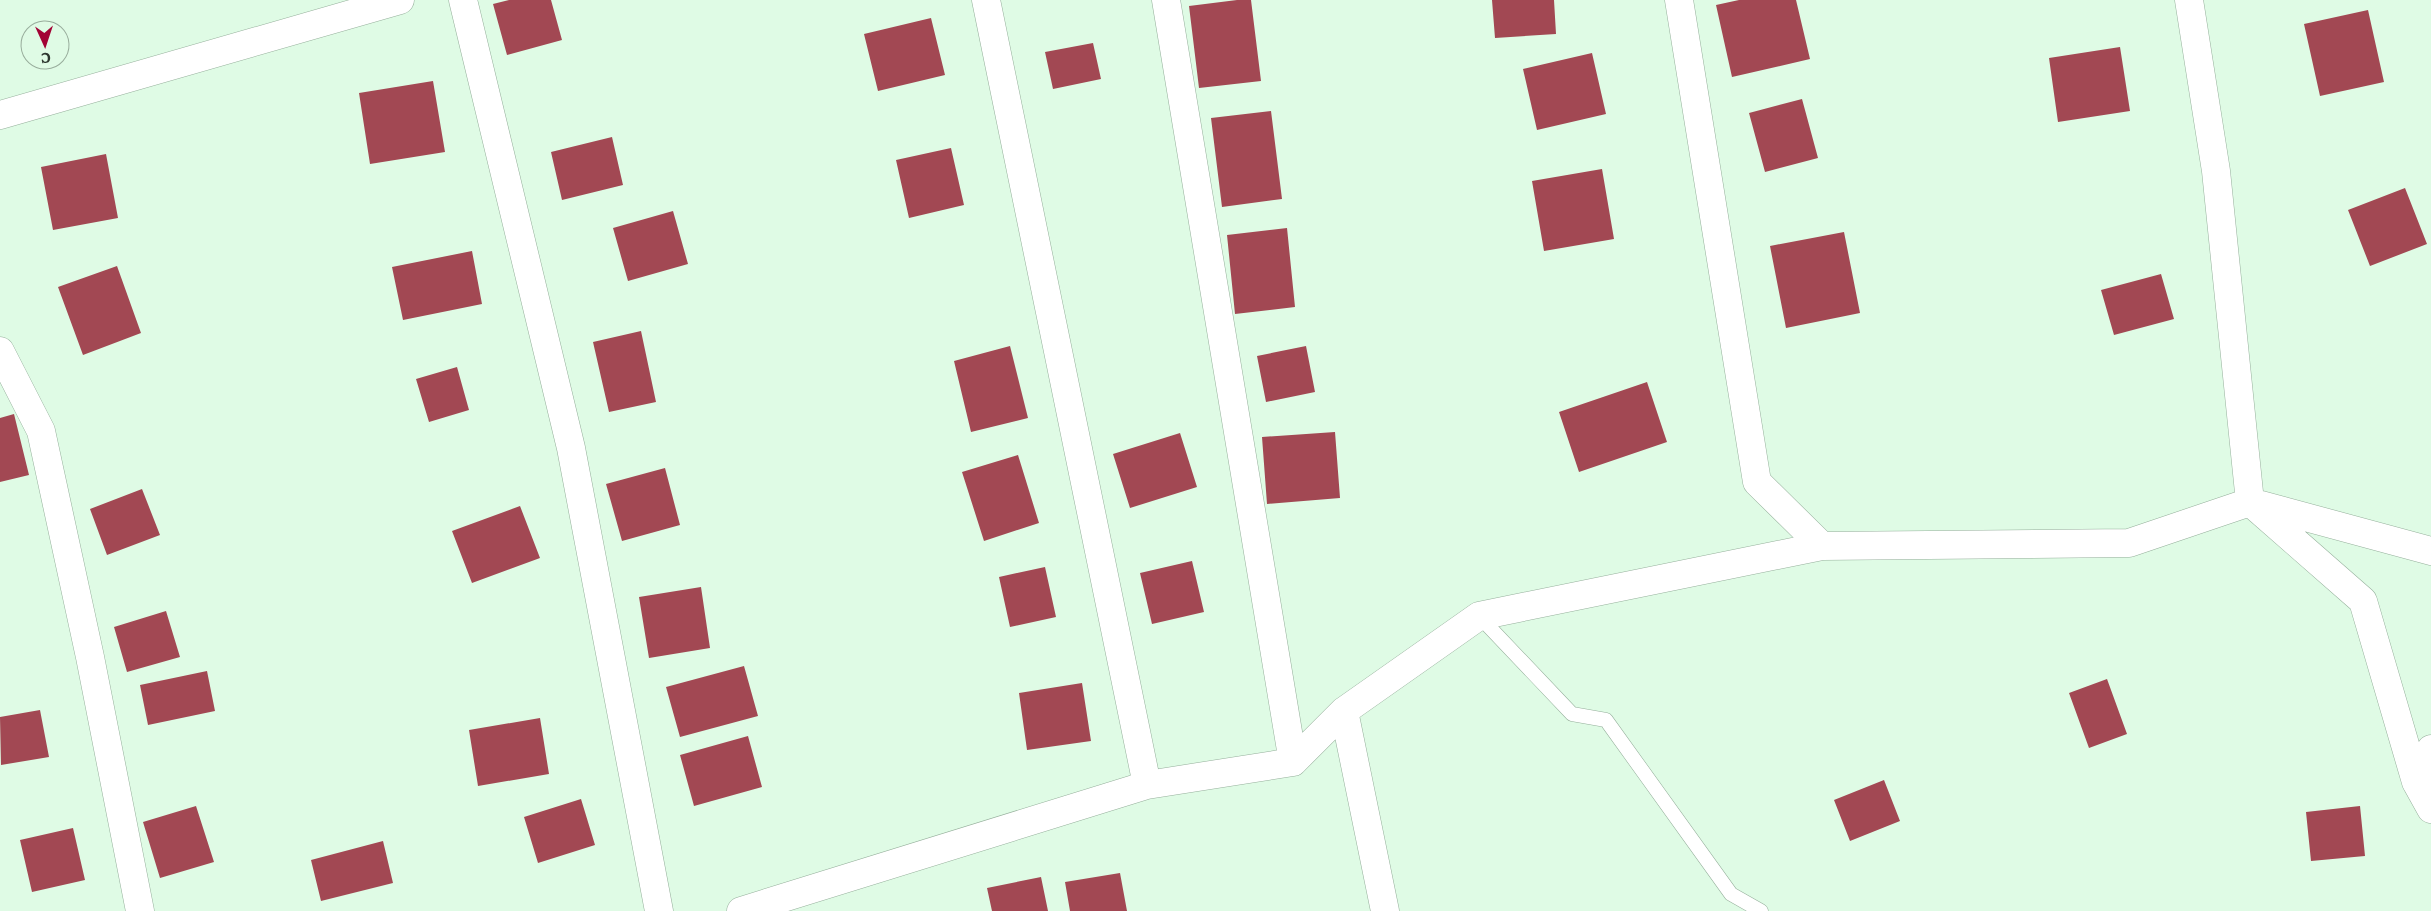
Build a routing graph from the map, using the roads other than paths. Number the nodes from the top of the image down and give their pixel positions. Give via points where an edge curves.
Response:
1 (400, 0) edge
2 (463, 0) edge
3 (986, 0) edge
4 (1166, 0) edge
5 (1678, 0) edge
6 (2189, 0) edge
7 (0, 115) edge
8 (0, 352) edge
9 (2250, 502) junction
10 (1822, 546) junction
11 (2431, 551) edge
12 (1477, 614) junction
13 (1344, 711) junction
14 (2431, 749) edge
15 (1292, 762) junction
16 (2416, 782) junction
17 (1147, 785) junction
18 (2431, 809) edge
19 (140, 911) edge
20 (658, 911) edge
21 (741, 911) edge
22 (1384, 911) edge
23 (1761, 911) edge

1 - 7 street
2 - 20 street via 571,448
3 - 17 street
4 - 15 street
5 - 10 street via 1757,482
6 - 9 street via 2216,171
8 - 19 street via 42,431
9 - 10 street via 2129,543
9 - 11 street
9 - 16 street via 2363,601
10 - 12 street
12 - 13 street
12 - 23 lane via 1572,714 1606,720 1730,894
13 - 15 street
13 - 22 street
14 - 16 street
15 - 17 street
16 - 18 street
17 - 21 street

